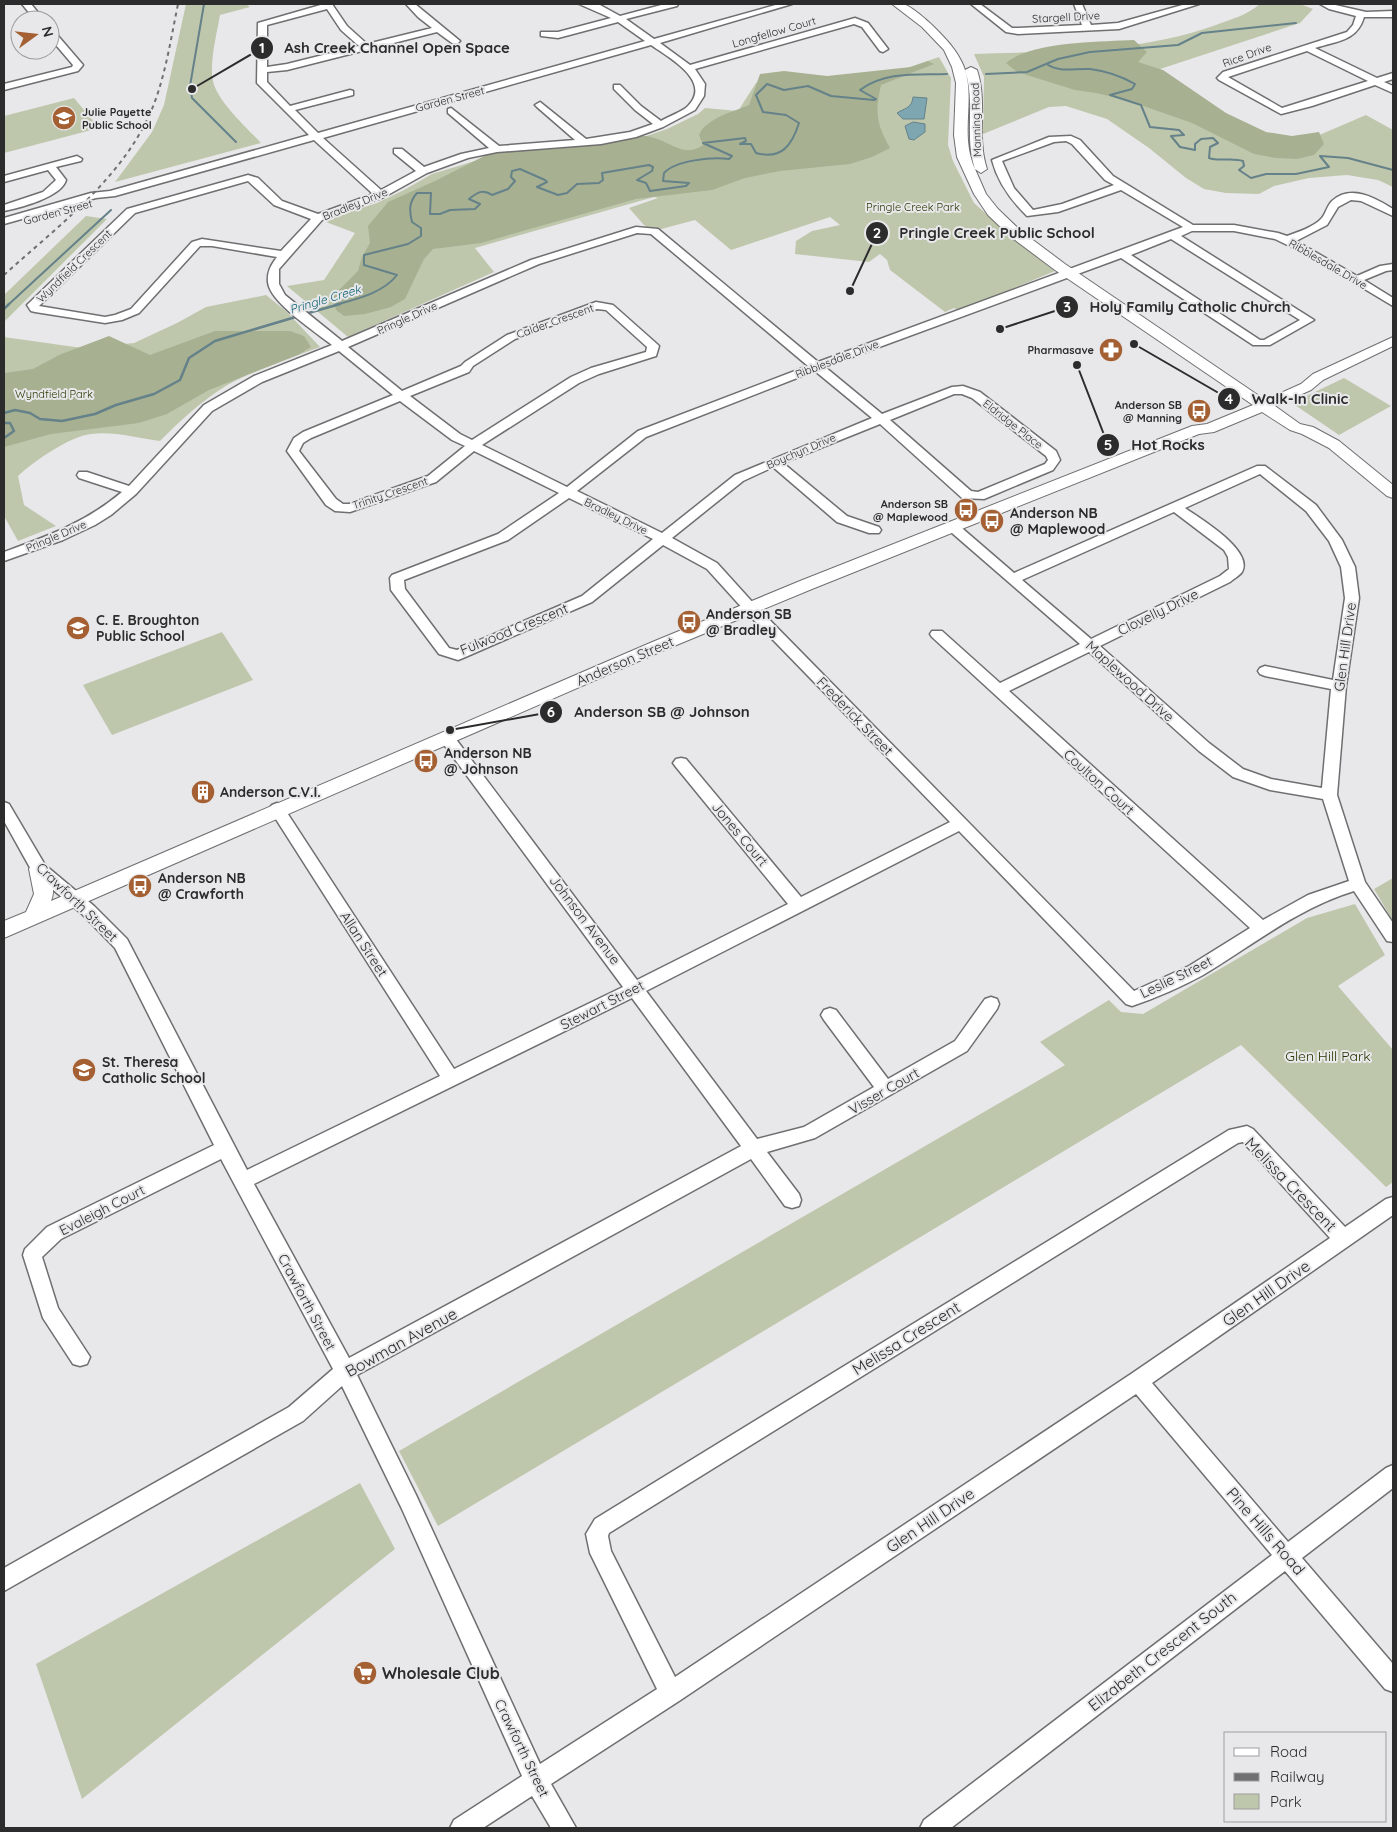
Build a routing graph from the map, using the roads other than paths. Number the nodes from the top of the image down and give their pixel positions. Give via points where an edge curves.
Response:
1 (410, 4) edge
2 (584, 4) edge
3 (674, 4) edge
4 (788, 4) edge
5 (897, 4) edge
6 (907, 4) edge
7 (975, 4) edge
8 (1078, 4) edge
9 (1195, 4) edge
10 (1324, 4) edge
11 (328, 5) edge
12 (1361, 14) junction
13 (1393, 14) edge
14 (620, 19) junction
15 (1087, 27) junction
16 (438, 29) junction
17 (544, 34) dead end
18 (455, 41) dead end
19 (652, 43) junction
20 (777, 43) junction
21 (60, 44) edge
22 (365, 47) junction
23 (1308, 48) junction
24 (882, 49) dead end
25 (793, 53) dead end
26 (689, 68) junction
27 (262, 70) junction
28 (1393, 76) edge
29 (1377, 82) junction
30 (5, 84) edge
31 (617, 87) dead end
32 (1393, 90) edge
33 (350, 93) dead end
34 (540, 105) dead end
35 (288, 109) junction
36 (451, 111) dead end
37 (660, 125) junction
38 (315, 136) junction
39 (585, 143) junction
40 (497, 149) junction
41 (398, 151) dead end
42 (78, 159) dead end
43 (50, 166) junction
44 (423, 171) junction
45 (4, 179) edge
46 (1122, 186) junction
47 (111, 194) junction
48 (380, 194) junction
49 (4, 206) edge
50 (1393, 213) edge
51 (318, 218) junction
52 (4, 221) edge
53 (4, 227) edge
54 (1191, 228) junction
55 (1172, 235) junction
56 (1288, 240) junction
57 (1122, 254) junction
58 (284, 255) junction
59 (1393, 267) edge
60 (1077, 272) junction
61 (1356, 280) junction
62 (1393, 303) edge
63 (303, 315) joint
64 (1393, 341) edge
65 (341, 346) junction
66 (818, 367) junction
67 (400, 395) junction
68 (1266, 400) junction
69 (880, 419) junction
70 (475, 444) junction
71 (774, 462) junction
72 (83, 475) dead end
73 (130, 491) junction
74 (568, 492) junction
75 (1393, 493) edge
76 (1177, 508) junction
77 (951, 526) junction
78 (874, 530) dead end
79 (663, 539) junction
80 (4, 557) edge
81 (1014, 579) junction
82 (750, 608) junction
83 (937, 634) dead end
84 (1090, 645) junction
85 (1265, 671) dead end
86 (1339, 686) junction
87 (998, 690) junction
88 (447, 738) junction
89 (681, 763) dead end
90 (1329, 795) junction
91 (4, 808) edge
92 (277, 809) junction
93 (960, 824) junction
94 (39, 869) junction
95 (1358, 884) junction
96 (74, 900) junction
97 (798, 905) junction
98 (34, 917) junction
99 (1262, 929) junction
100 (4, 930) edge
101 (1393, 936) edge
102 (636, 988) junction
103 (991, 1004) dead end
104 (830, 1015) dead end
105 (452, 1080) junction
106 (886, 1090) junction
107 (225, 1148) junction
108 (755, 1148) junction
109 (242, 1182) junction
110 (792, 1200) dead end
111 (1393, 1205) edge
112 (1344, 1239) junction
113 (80, 1357) dead end
114 (345, 1371) junction
115 (1138, 1382) junction
116 (1393, 1475) edge
117 (1286, 1555) junction
118 (4, 1580) edge
119 (1393, 1681) edge
120 (671, 1693) junction
121 (536, 1781) junction
122 (462, 1828) edge
123 (564, 1828) edge
124 (932, 1828) edge

1 - 16 street
2 - 14 street, Bradley Drive
3 - 14 street
4 - 19 street, Garden Street
5 - 60 main road, Manning Road via 926,25 949,49 958,68 962,83 960,135 963,157 980,194 1016,234
6 - 60 main road, Manning Road via 948,34 964,54 975,78 975,157 987,184 1002,205 1028,231
7 - 15 street, Stargell Drive via 1009,30
8 - 15 street
9 - 15 street, Stargell Drive via 1132,23
10 - 12 street
11 - 22 street via 344,28
11 - 27 street via 263,23
12 - 13 street
12 - 23 street, Rice Drive via 1350,34
14 - 17 street via 558,35
14 - 19 street, Bradley Drive
16 - 18 street
16 - 22 street
19 - 26 street, Bradley Drive
19 - 38 street, Garden Street
20 - 24 street, Longfellow Court via 855,21 865,26
20 - 25 street
20 - 26 street, Longfellow Court
21 - 30 street via 78,65 75,69
22 - 27 street via 287,67
23 - 29 street
23 - 29 street, Rice Drive via 1222,78 1281,111
26 - 37 street, Bradley Drive via 700,84 699,96 692,108
27 - 35 street via 262,83
28 - 29 street, Rice Drive
29 - 32 street
31 - 37 street
33 - 35 street
34 - 39 street
35 - 38 street
36 - 40 street
37 - 39 street, Bradley Drive via 632,135
38 - 47 street, Garden Street
38 - 48 street
39 - 40 street, Bradley Drive
40 - 44 street, Bradley Drive
41 - 44 street
42 - 43 street
43 - 45 street
43 - 49 street via 61,180 60,184 47,194
44 - 48 street, Bradley Drive
46 - 46 street via 1100,170 1076,142 1067,138 1053,139 997,160 999,172 1031,214 1052,211
46 - 54 street
47 - 52 street, Garden Street via 95,195
47 - 53 street, Garden Street
48 - 51 street, Bradley Drive
50 - 56 street via 1366,198 1346,198 1334,204 1326,222
51 - 58 street, Bradley Drive
51 - 58 street, Wyndfield Crescent via 278,203 248,178 131,211 33,305 35,309 105,320 118,318 135,311 196,244 212,243
54 - 55 street, Ribblesdale Drive
54 - 56 street, Ribblesdale Drive via 1234,228
55 - 57 street, Ribblesdale Drive
55 - 57 street via 1308,320 1266,343 1257,343
56 - 61 street, Ribblesdale Drive
57 - 60 street, Ribblesdale Drive
58 - 63 street, Bradley Drive via 274,269 273,284 280,297
59 - 61 street
60 - 66 street, Ribblesdale Drive
60 - 68 main road, Manning Road
61 - 62 street, Ribblesdale Drive
63 - 65 street, Bradley Drive
64 - 68 main road, Anderson Street via 1318,377 1306,387
65 - 66 street, Pringle Drive via 534,262 636,230 654,231
65 - 67 street, Bradley Drive
65 - 73 street, Pringle Drive via 258,380 208,408
66 - 69 street
66 - 74 street, Ribblesdale Drive via 642,434
67 - 70 street, Bradley Drive via 456,436
67 - 70 street, Trinity Crescent via 298,441 293,451 331,502 340,508 350,508 432,479
67 - 70 street, Calder Crescent via 465,369 511,337 596,305 609,307 653,346 652,354 575,380
68 - 75 main road, Manning Road via 1295,427 1309,430 1360,464
68 - 77 main road, Anderson Street via 1209,429 1197,429
69 - 69 street, Eldridge Place via 952,391 963,390 976,395 1052,454 1054,460 1049,467 979,496 967,495
69 - 71 street, Boychyn Drive
70 - 74 street, Bradley Drive
71 - 78 street via 842,519
71 - 79 street, Boychyn Drive via 739,478
72 - 73 street
73 - 80 street, Pringle Drive via 90,522
74 - 79 street, Bradley Drive
74 - 79 street, Fulwood Crescent via 503,536 397,578 398,590 444,651 458,654 587,599
76 - 81 street, Glen Hill Drive
76 - 84 street, Clovelly Drive via 1229,547 1235,557 1236,570 1226,579
76 - 86 street, Glen Hill Drive via 1261,469 1311,508 1335,540 1348,567 1352,598
77 - 81 street, Maplewood Drive
77 - 82 main road, Anderson Street
79 - 82 street, Bradley Drive via 712,566
81 - 84 street, Maplewood Drive
82 - 88 main road, Anderson Street
82 - 93 street, Frederick Street
83 - 87 street, Coulton Court
84 - 87 street, Clovelly Drive
84 - 90 street, Maplewood Drive via 1204,747 1238,773 1270,784
85 - 86 street
86 - 90 street, Glen Hill Drive
87 - 99 street, Coulton Court
88 - 92 main road, Anderson Street
88 - 102 street, Johnson Avenue
89 - 97 street, Jones Court
90 - 95 street, Glen Hill Drive
91 - 94 street, Crawforth Street
92 - 96 main road, Anderson Street
92 - 105 street, Allan Street
93 - 97 street, Stewart Street
93 - 99 street, Leslie Street via 1132,999 1194,972
94 - 96 street, Crawforth Street
94 - 98 main road via 44,894
95 - 99 street, Leslie Street via 1292,909
95 - 101 street, Glen Hill Drive
96 - 98 main road, Anderson Street
96 - 107 street, Crawforth Street via 121,944
97 - 102 street, Stewart Street
98 - 100 main road, Anderson Street
102 - 105 street, Stewart Street
102 - 108 street, Johnson Avenue
103 - 106 street, Visser Court via 961,1046
104 - 106 street
105 - 109 street, Stewart Street
106 - 108 street, Visser Court via 809,1133
107 - 109 street, Crawforth Street
107 - 113 street, Evaleigh Court via 54,1233 32,1255 50,1312
108 - 110 street, Johnson Avenue
108 - 114 street, Bowman Avenue
109 - 114 street, Crawforth Street
111 - 112 street, Glen Hill Drive
112 - 115 street, Glen Hill Drive
112 - 120 street, Melissa Crescent via 1247,1134 1234,1135 602,1526 597,1534 601,1554
114 - 118 street, Bowman Avenue via 296,1414
114 - 121 street, Crawforth Street via 409,1502
115 - 117 street, Pine Hills Road
115 - 120 street, Glen Hill Drive
116 - 117 street, Elizabeth Crescent South
117 - 119 street, Pine Hills Road
117 - 124 street, Elizabeth Crescent South
120 - 121 street, Glen Hill Drive
121 - 122 street, Glen Hill Drive
121 - 123 street, Crawforth Street

